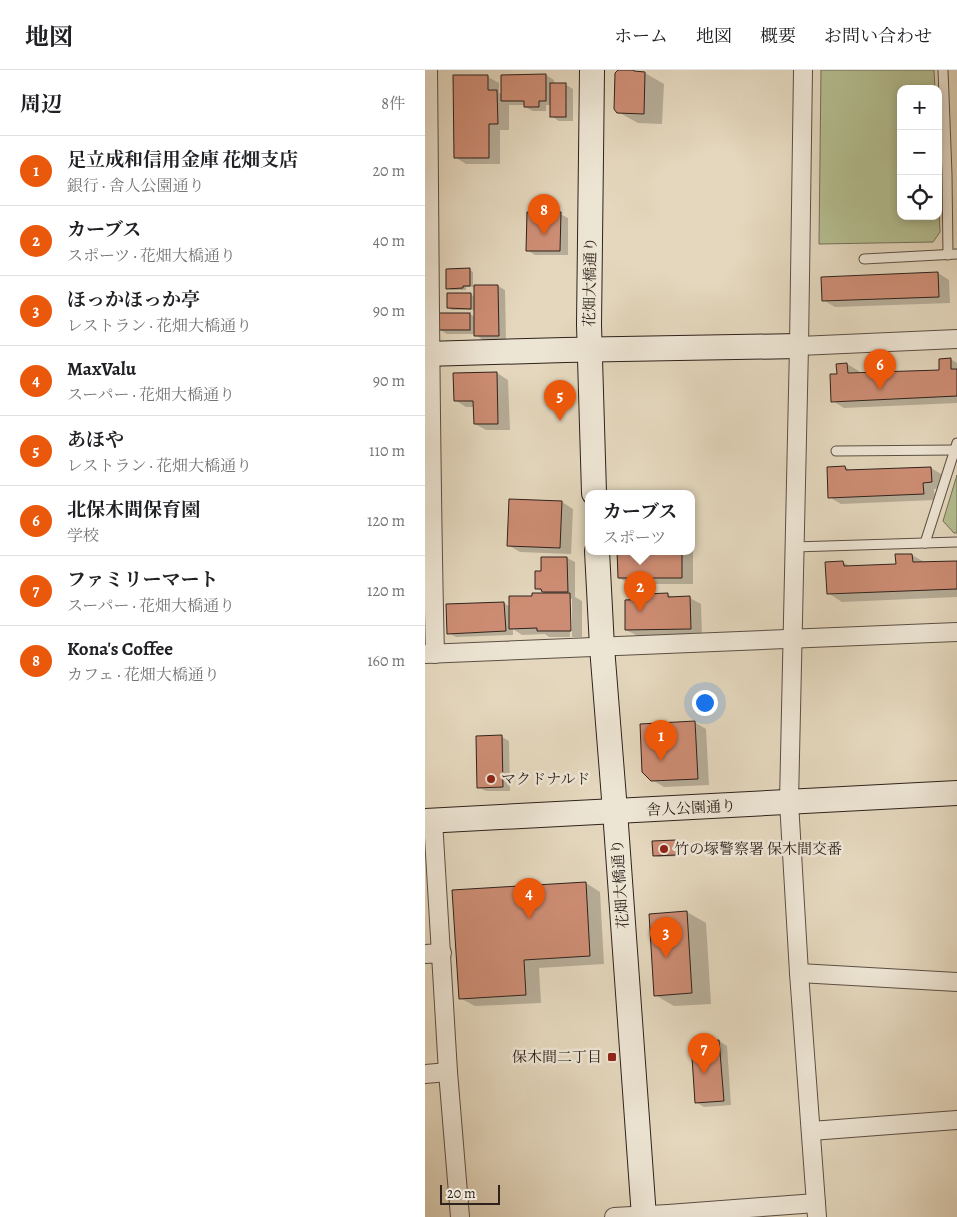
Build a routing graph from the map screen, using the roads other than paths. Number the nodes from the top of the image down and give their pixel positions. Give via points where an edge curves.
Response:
1 (427, 70) edge
2 (592, 70) edge
3 (803, 70) edge
4 (943, 70) edge
5 (947, 174) junction
6 (957, 174) edge
7 (953, 255) edge
8 (864, 259) dead end
9 (957, 339) edge
10 (799, 346) junction
11 (589, 350) junction
12 (428, 354) edge
13 (956, 447) edge
14 (836, 451) dead end
15 (594, 490) edge
16 (428, 501) edge
17 (957, 542) edge
18 (925, 543) junction
19 (794, 547) junction
20 (597, 555) edge
21 (957, 632) edge
22 (793, 638) junction
23 (602, 647) junction
24 (430, 654) edge
25 (957, 794) edge
26 (789, 802) junction
27 (615, 811) junction
28 (429, 820) edge
29 (433, 954) edge
30 (799, 974) junction
31 (957, 982) edge
32 (448, 1072) junction
33 (425, 1074) edge
34 (957, 1120) edge
35 (811, 1131) junction
36 (817, 1210) edge
37 (644, 1216) edge
38 (460, 1217) edge
39 (613, 1217) edge

1 - 12 street
2 - 11 street, 花畑大橋通り
3 - 10 street
4 - 5 lane
5 - 6 lane
5 - 7 lane
7 - 8 lane
9 - 10 street
10 - 11 street
10 - 19 street
11 - 12 street
11 - 15 street, 花畑大橋通り
12 - 16 street
13 - 14 lane
13 - 18 lane
16 - 24 street
17 - 18 lane
18 - 19 lane
19 - 22 street
20 - 23 street, 花畑大橋通り
21 - 22 street
22 - 23 street
22 - 26 street
23 - 24 street
23 - 27 street, 花畑大橋通り
25 - 26 street, 舎人公園通り
26 - 27 street, 舎人公園通り
26 - 30 street
27 - 28 street, 舎人公園通り
27 - 37 street, 花畑大橋通り
28 - 29 street
29 - 32 street
30 - 31 street
30 - 35 street
32 - 33 street
32 - 38 street
34 - 35 street
35 - 36 street
36 - 37 street
37 - 39 street

